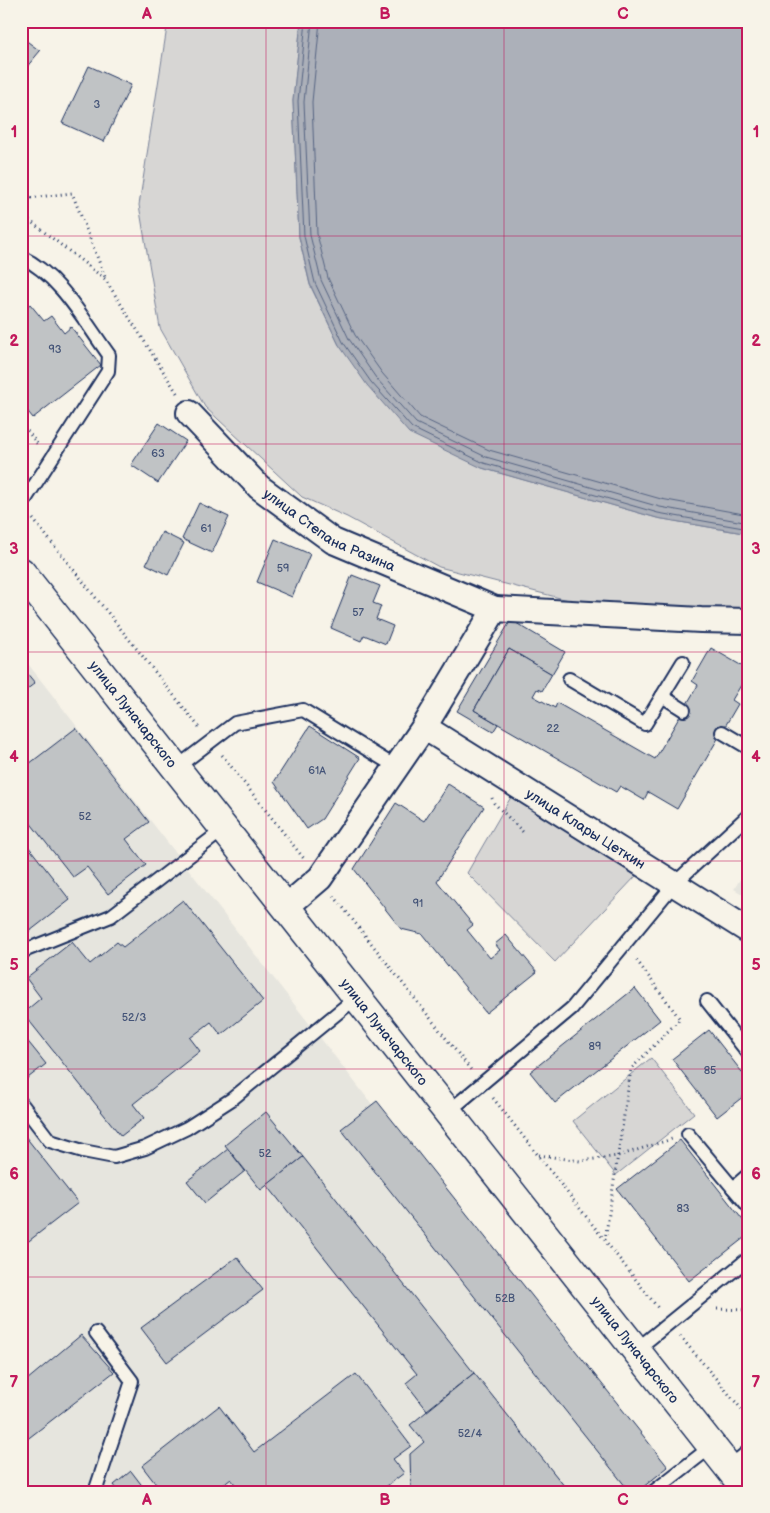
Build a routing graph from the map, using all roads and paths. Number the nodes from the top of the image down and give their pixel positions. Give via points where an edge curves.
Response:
1 (21, 199) edge
2 (21, 214) edge
3 (21, 257) edge
4 (106, 279) junction
5 (189, 413) joint
6 (21, 423) edge
7 (50, 460) junction
8 (22, 505) edge
9 (21, 572) edge
10 (495, 609) junction
11 (749, 621) edge
12 (683, 662) dead end
13 (569, 679) dead end
14 (662, 696) junction
15 (684, 710) dead end
16 (424, 727) junction
17 (722, 732) dead end
18 (211, 742) junction
19 (749, 748) edge
20 (396, 767) junction
21 (176, 768) junction
22 (749, 816) edge
23 (224, 829) junction
24 (320, 878) junction
25 (675, 884) junction
26 (286, 907) junction
27 (749, 931) edge
28 (625, 944) junction
29 (21, 952) edge
30 (357, 997) junction
31 (707, 1001) dead end
32 (749, 1054) edge
33 (482, 1084) junction
34 (21, 1103) edge
35 (448, 1112) junction
36 (688, 1134) joint
37 (538, 1155) junction
38 (618, 1156) junction
39 (749, 1174) edge
40 (733, 1188) junction
41 (749, 1207) edge
42 (605, 1241) junction
43 (749, 1258) edge
44 (669, 1323) junction
45 (96, 1333) dead end
46 (636, 1350) junction
47 (749, 1418) edge
48 (712, 1446) junction
49 (739, 1459) edge
50 (95, 1492) edge
51 (653, 1492) edge
52 (748, 1492) edge

1 - 4 path via 72,193
2 - 4 path
3 - 7 lane via 33,262 56,283 109,355 108,371
4 - 5 path
5 - 10 street, улица Степана Разина via 259,487 333,541
6 - 7 path
7 - 8 lane
8 - 18 path
9 - 21 main road, улица Луначарского
10 - 11 street, улица Степана Разина
10 - 16 street
12 - 14 lane
13 - 14 lane via 646,724
14 - 15 lane
16 - 20 street
16 - 25 street, улица Клары Цеткин
17 - 19 lane
18 - 20 lane via 235,723 302,710
18 - 21 lane
18 - 24 path
20 - 24 street
21 - 23 main road, улица Луначарского
22 - 25 lane
23 - 26 main road, улица Луначарского
23 - 29 lane via 111,916
24 - 26 street
24 - 33 path
25 - 27 street, улица Клары Цеткин
25 - 28 lane
26 - 30 main road, улица Луначарского
28 - 33 lane via 572,1008
28 - 38 path via 680,1019 631,1069
30 - 34 lane via 232,1099 187,1128 145,1148 114,1156 50,1141
30 - 35 main road, улица Луначарского
31 - 32 lane
33 - 35 lane
33 - 37 path
35 - 46 main road, улица Луначарского
36 - 38 path
36 - 40 lane
37 - 38 path via 580,1161
37 - 42 path
38 - 42 path
39 - 40 lane
40 - 41 lane
42 - 44 path
43 - 44 lane
44 - 46 lane
44 - 47 path
45 - 50 lane via 132,1381
46 - 48 main road, улица Луначарского
48 - 49 main road, улица Луначарского
48 - 51 lane
49 - 52 main road, улица Луначарского

